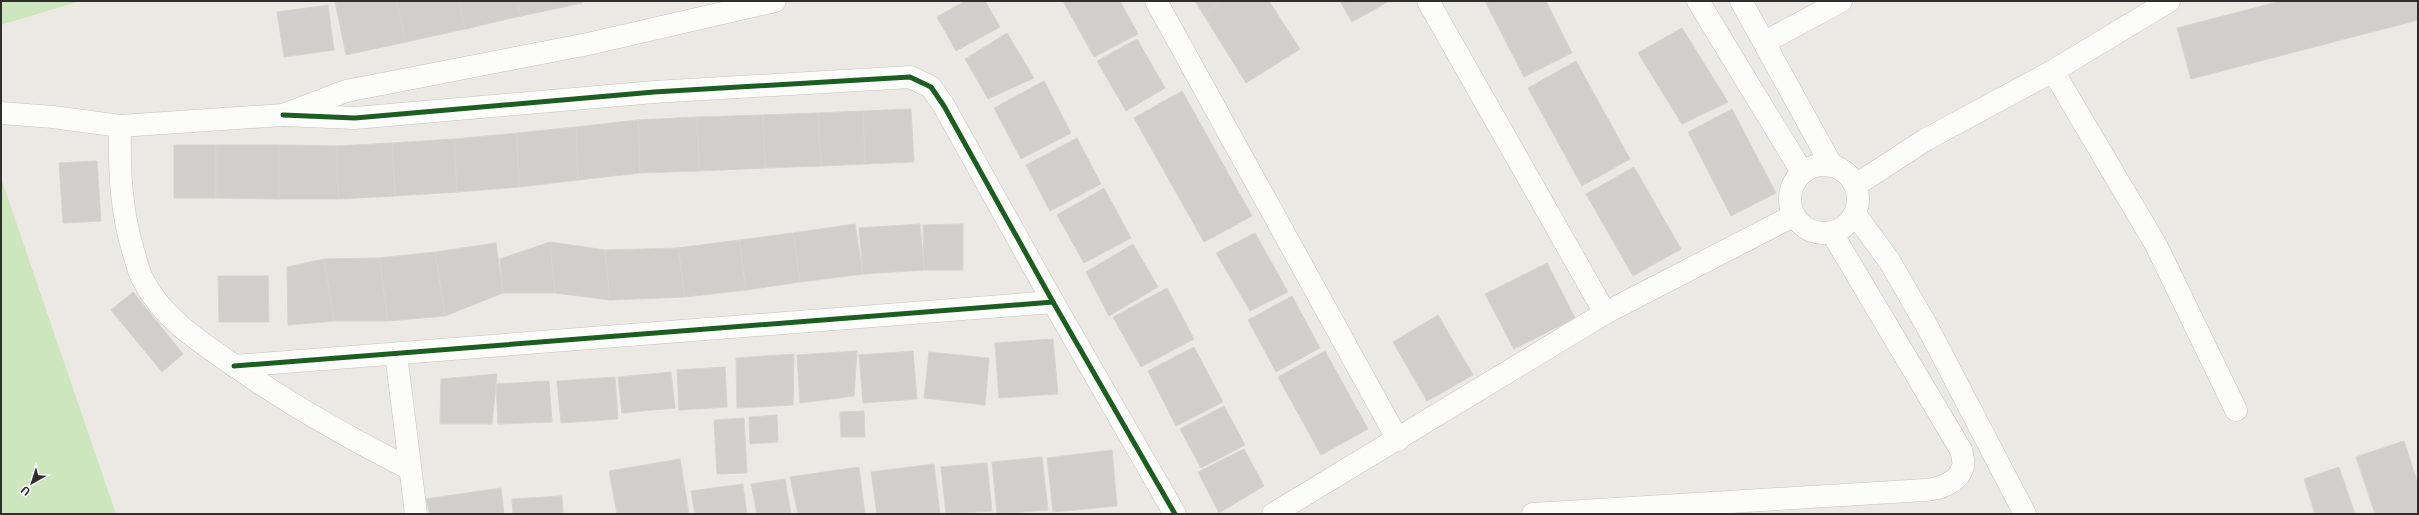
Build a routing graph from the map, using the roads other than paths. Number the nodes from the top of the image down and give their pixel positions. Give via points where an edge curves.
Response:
1 (775, 1) edge
2 (1156, 1) edge
3 (1428, 1) edge
4 (1698, 1) edge
5 (1741, 1) edge
6 (1841, 1) edge
7 (2169, 1) edge
8 (1765, 42) junction
9 (2053, 71) junction
10 (1, 113) edge
11 (282, 115) junction
12 (120, 126) junction
13 (1832, 166) junction
14 (1802, 172) junction
15 (1856, 185) junction
16 (1855, 214) junction
17 (1793, 216) junction
18 (1832, 233) junction
19 (1053, 302) junction
20 (1605, 313) junction
21 (396, 354) junction
22 (234, 366) junction
23 (2236, 410) dead end
24 (1398, 440) junction
25 (410, 469) junction
26 (416, 514) edge
27 (1175, 514) edge
28 (1273, 514) edge
29 (1533, 514) edge
30 (2025, 514) edge

1 - 11 street via 588,44 346,91
2 - 24 street
3 - 20 street
4 - 14 street
5 - 8 street
6 - 8 street
7 - 9 street
8 - 13 street
9 - 15 street via 1925,140
9 - 23 street via 2156,245
10 - 12 street
11 - 12 street
11 - 19 street via 355,118 654,92 910,77 931,87 944,106
12 - 22 street via 119,179 131,242 142,279 162,309 208,349
13 - 14 street via 1816,165
13 - 15 street via 1846,173
14 - 17 street via 1792,185 1789,200
15 - 16 street via 1858,200
16 - 18 street via 1846,226
16 - 30 street via 1890,262 1928,328
17 - 18 street via 1804,227 1818,233
17 - 20 street
18 - 29 street via 1961,450 1963,466 1955,479 1940,488 1925,490
19 - 21 street
19 - 27 street
20 - 24 street
21 - 22 street
21 - 25 street
22 - 25 street via 341,433
24 - 28 street
25 - 26 street

